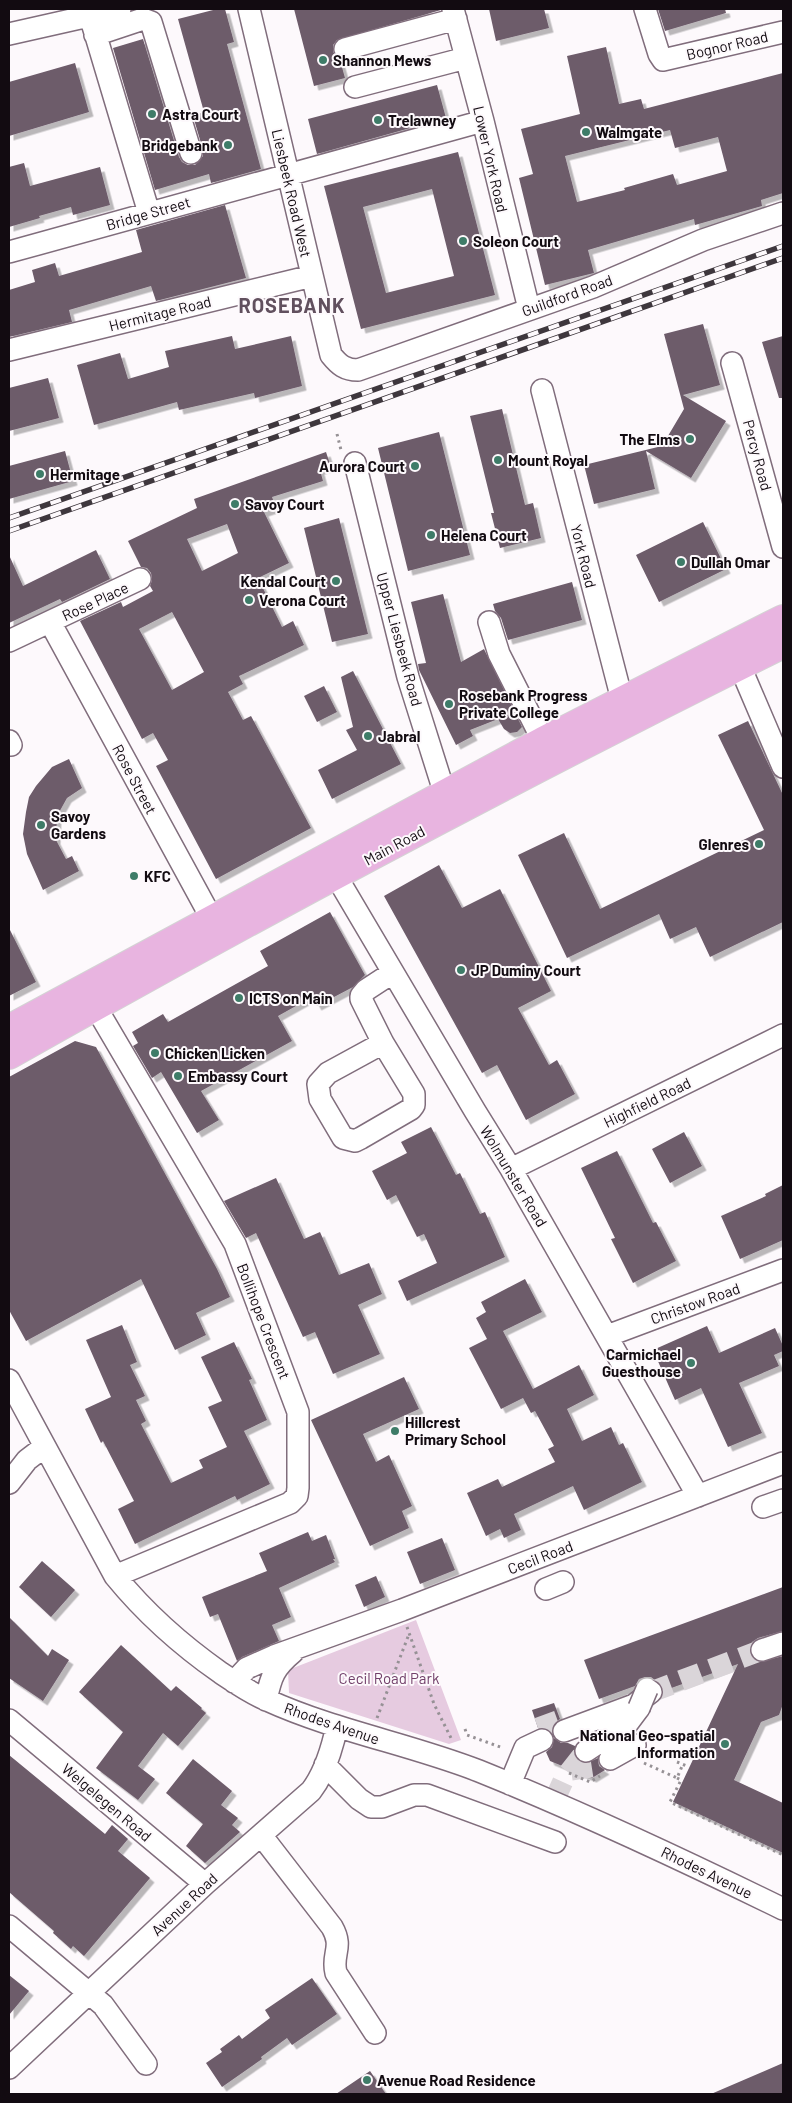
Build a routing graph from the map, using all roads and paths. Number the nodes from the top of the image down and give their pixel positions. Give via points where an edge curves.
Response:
1 (120, 9) edge
2 (249, 9) edge
3 (645, 9) edge
4 (455, 14) edge
5 (92, 25) junction
6 (783, 32) edge
7 (9, 34) edge
8 (345, 49) dead end
9 (466, 58) junction
10 (354, 87) dead end
11 (483, 121) junction
12 (191, 153) dead end
13 (288, 174) junction
14 (148, 213) junction
15 (783, 213) edge
16 (9, 252) edge
17 (312, 276) junction
18 (528, 309) junction
19 (9, 350) edge
20 (732, 363) dead end
21 (348, 370) joint
22 (542, 390) dead end
23 (355, 462) dead end
24 (783, 547) edge
25 (140, 580) dead end
26 (783, 619) edge
27 (50, 622) junction
28 (489, 622) dead end
29 (9, 641) edge
30 (783, 644) edge
31 (745, 678) dead end
32 (624, 712) junction
33 (543, 742) junction
34 (783, 767) edge
35 (448, 804) junction
36 (331, 867) junction
37 (217, 928) junction
38 (392, 973) junction
39 (90, 996) junction
40 (783, 1035) edge
41 (14, 1038) edge
42 (382, 1043) junction
43 (511, 1169) junction
44 (783, 1270) edge
45 (607, 1336) junction
46 (9, 1380) edge
47 (44, 1447) junction
48 (783, 1463) edge
49 (9, 1483) edge
50 (698, 1496) junction
51 (783, 1500) edge
52 (763, 1507) dead end
53 (116, 1576) junction
54 (402, 1610) junction
55 (409, 1634) junction
56 (783, 1643) edge
57 (295, 1650) junction
58 (762, 1650) tunnel mouth
59 (234, 1682) junction
60 (647, 1689) tunnel mouth
61 (266, 1700) junction
62 (9, 1720) edge
63 (375, 1724) dead end
64 (337, 1726) junction
65 (465, 1729) dead end
66 (533, 1740) joint
67 (453, 1742) dead end
68 (635, 1745) dead end
69 (586, 1751) tunnel mouth
70 (610, 1759) tunnel mouth
71 (677, 1762) dead end
72 (325, 1765) junction
73 (689, 1767) dead end
74 (677, 1778) dead end
75 (510, 1784) junction
76 (261, 1836) junction
77 (554, 1842) dead end
78 (783, 1855) edge
79 (205, 1884) junction
80 (783, 1909) edge
81 (9, 1926) edge
82 (88, 1992) junction
83 (375, 2033) dead end
84 (146, 2064) dead end
85 (9, 2068) edge

1 - 5 street
2 - 13 street, Liesbeek Road West
3 - 6 street, Bognor Road via 663,60
4 - 8 street
4 - 9 street, Lower York Road
5 - 7 street
5 - 12 street via 143,19 150,22
5 - 14 street
9 - 10 street
9 - 11 street, Lower York Road
11 - 13 street, Bridge Street
11 - 18 street, Lower York Road
13 - 14 street, Bridge Street
13 - 17 street, Liesbeek Road West
14 - 16 street, Bridge Street
15 - 18 street, Guildford Road via 703,240 593,287
17 - 19 street, Hermitage Road
17 - 21 street, Liesbeek Road West via 331,355
18 - 21 street, Guildford Road via 358,370
20 - 24 street, Percy Road
22 - 32 street, York Road
23 - 35 street, Upper Liesbeek Road via 408,677
25 - 27 street, Rose Place
26 - 32 main road, Main Road
27 - 29 street, Rose Place
27 - 37 street, Rose Street
28 - 33 street via 499,654
30 - 32 main road, Main Road
31 - 34 street
32 - 33 main road, Main Road
32 - 35 main road, Main Road
33 - 35 main road, Main Road
35 - 36 main road, Main Road
36 - 37 main road, Main Road
36 - 38 street, Wolmunster Road
37 - 39 main road, Main Road
38 - 42 street via 361,996
38 - 43 street, Wolmunster Road
39 - 41 main road, Main Road
39 - 53 street, Bollihope Crescent via 235,1244 294,1396 298,1420 298,1488 297,1496 290,1502
40 - 43 street, Highfield Road
42 - 42 street via 414,1094 414,1105 362,1138 355,1141 343,1138 320,1099 318,1084 328,1073
43 - 45 street, Wolmunster Road
44 - 45 street, Christow Road
45 - 50 street, Wolmunster Road
46 - 47 street, Rhodes Avenue
47 - 49 street via 27,1460
47 - 53 street, Rhodes Avenue
48 - 50 street, Cecil Road
50 - 54 street, Cecil Road via 546,1576
51 - 52 street
53 - 59 street, Rhodes Avenue via 135,1601 161,1626 192,1653
54 - 55 path
54 - 57 street, Cecil Road
55 - 63 path
55 - 67 path via 434,1704
56 - 58 street
57 - 59 street, Cecil Road via 251,1665
57 - 61 street, Cecil Road via 274,1671
59 - 61 street, Rhodes Avenue
60 - 69 street, bridge via 627,1724
61 - 64 street, Rhodes Avenue
62 - 79 street, Welgelegen Road
64 - 72 street, Avenue Road
64 - 75 street, Rhodes Avenue via 449,1759
65 - 66 path via 467,1735 504,1749 510,1740
66 - 75 street
68 - 70 street
71 - 73 path
72 - 76 street, Avenue Road via 320,1780 311,1791
72 - 77 street via 370,1807 382,1807 414,1795 427,1795
74 - 78 path via 681,1780 670,1802
75 - 80 street, Rhodes Avenue via 650,1844
76 - 79 street, Avenue Road
76 - 83 street via 338,1937 334,1963 336,1974
79 - 82 street, Avenue Road
81 - 82 street
82 - 84 street via 103,2005
82 - 85 street, Avenue Road

